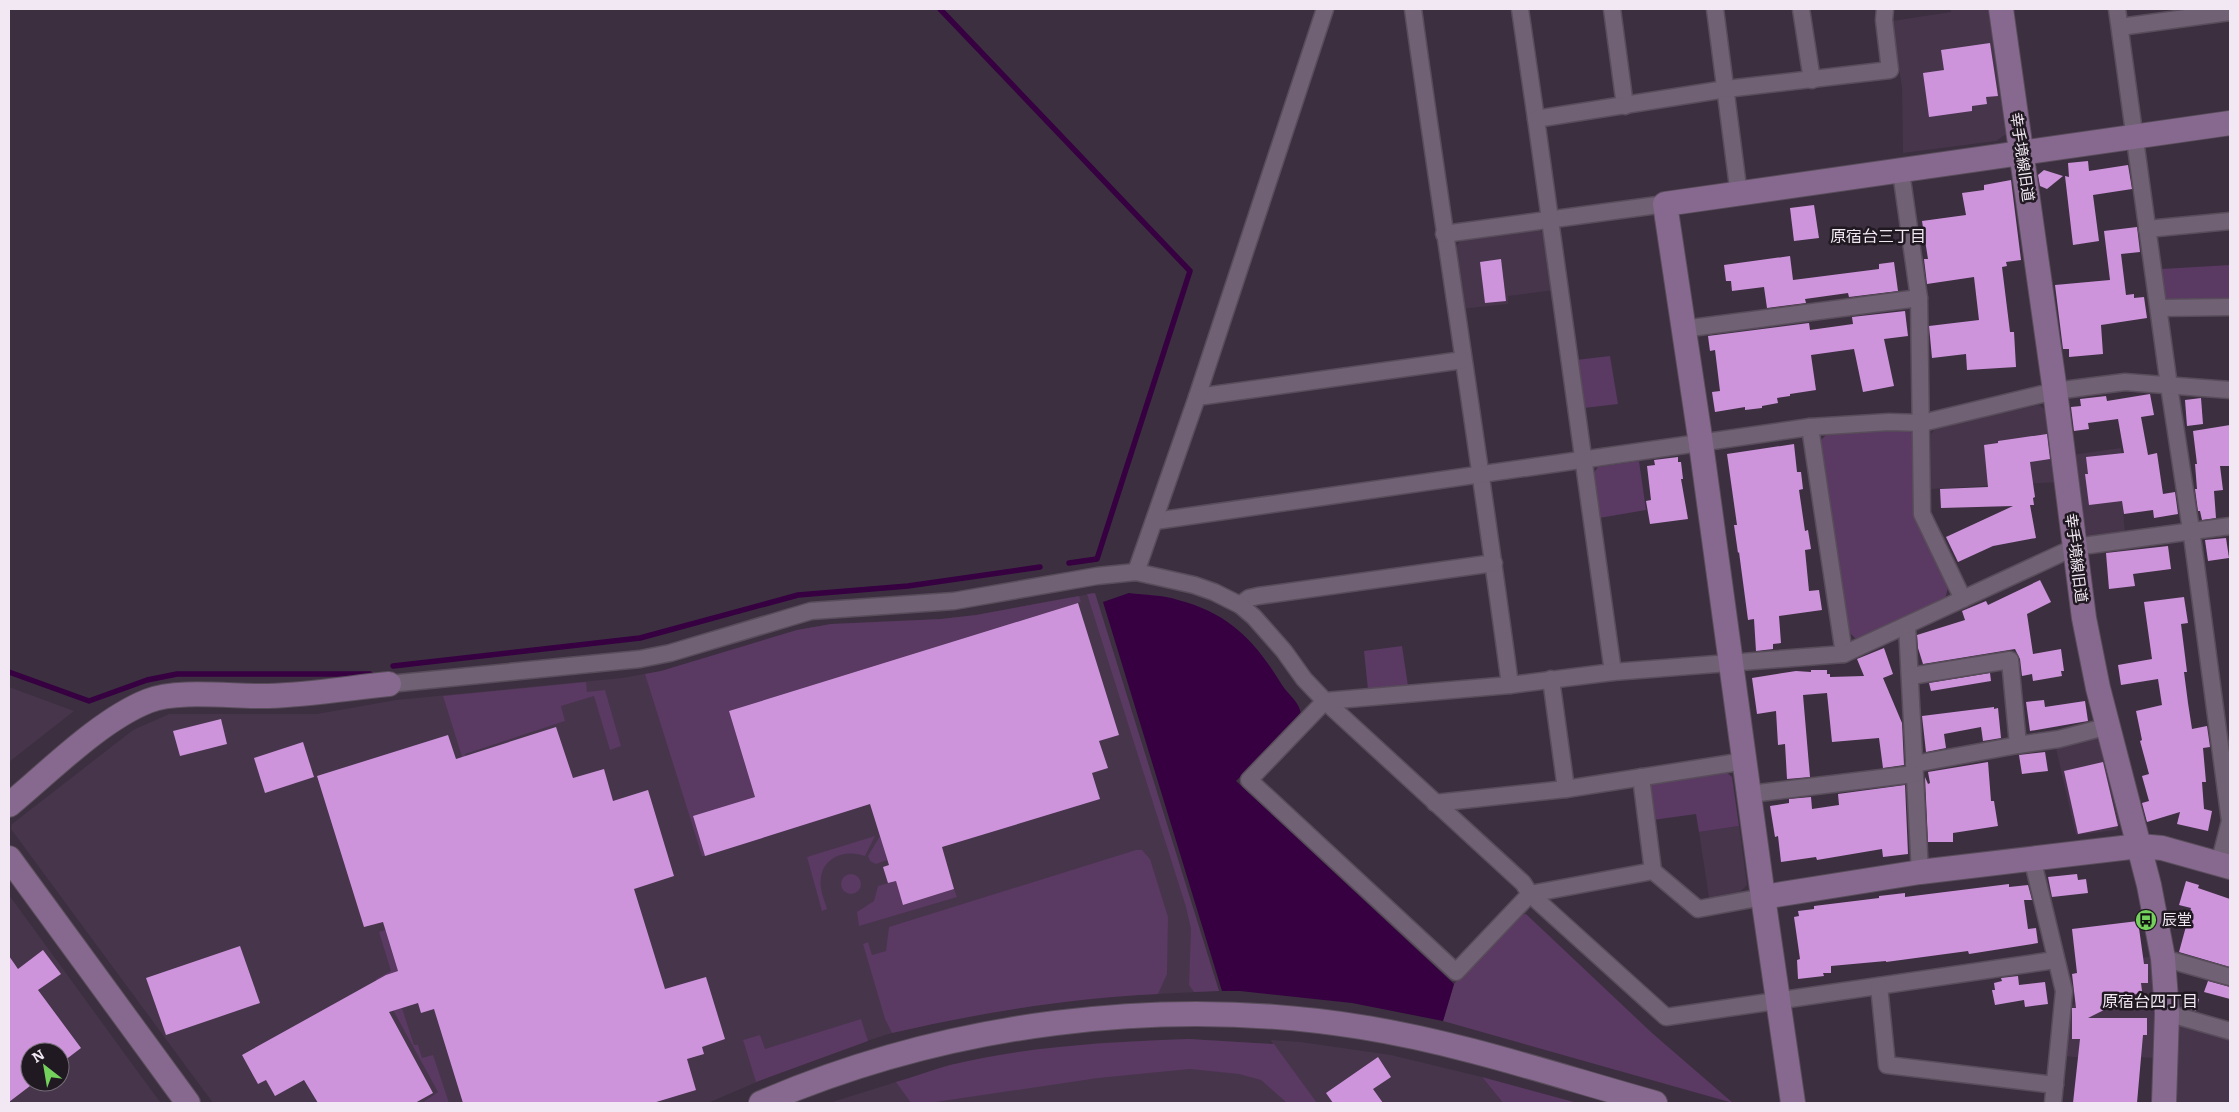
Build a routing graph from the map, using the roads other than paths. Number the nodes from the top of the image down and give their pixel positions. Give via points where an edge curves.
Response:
1 (1325, 9) edge
2 (1413, 9) edge
3 (1520, 9) edge
4 (1612, 9) edge
5 (1715, 9) edge
6 (1801, 9) edge
7 (1885, 9) edge
8 (2001, 9) edge
9 (2117, 9) edge
10 (2230, 12) edge
11 (2120, 27) junction
12 (1812, 80) junction
13 (1726, 89) junction
14 (1625, 106) junction
15 (1536, 119) junction
16 (2230, 123) edge
17 (2134, 137) junction
18 (2021, 153) junction
19 (1901, 172) junction
20 (1739, 195) junction
21 (1665, 204) junction
22 (1551, 219) junction
23 (2230, 222) edge
24 (2147, 229) junction
25 (1444, 234) junction
26 (1919, 298) junction
27 (2230, 307) edge
28 (2159, 308) junction
29 (1683, 329) junction
30 (1463, 360) junction
31 (2169, 386) junction
32 (2230, 390) edge
33 (2055, 391) junction
34 (1197, 397) junction
35 (1922, 423) junction
36 (1810, 427) junction
37 (1701, 444) junction
38 (1584, 459) junction
39 (1482, 475) junction
40 (1155, 521) junction
41 (2230, 526) edge
42 (2192, 532) junction
43 (2075, 547) junction
44 (1494, 563) junction
45 (1136, 572) junction
46 (1963, 599) junction
47 (1240, 605) junction
48 (1907, 626) junction
49 (1844, 654) junction
50 (1731, 663) junction
51 (1614, 672) junction
52 (1911, 676) junction
53 (1551, 679) junction
54 (389, 684) joint
55 (1510, 685) junction
56 (1325, 701) junction
57 (2109, 726) junction
58 (2018, 745) junction
59 (1745, 761) junction
60 (1914, 769) junction
61 (1641, 777) junction
62 (1566, 789) junction
63 (1750, 794) junction
64 (1435, 803) junction
65 (9, 805) edge
66 (2139, 846) junction
67 (9, 858) edge
68 (2032, 858) junction
69 (2225, 866) edge
70 (1653, 871) junction
71 (1920, 872) junction
72 (1530, 894) junction
73 (1763, 897) junction
74 (2162, 958) junction
75 (2055, 960) junction
76 (2230, 977) edge
77 (1879, 986) junction
78 (1778, 1002) junction
79 (2166, 1013) junction
80 (2230, 1031) edge
81 (2054, 1085) junction
82 (188, 1103) edge
83 (761, 1103) edge
84 (1655, 1103) edge
85 (1794, 1103) edge
86 (2053, 1103) edge
87 (2164, 1103) edge

1 - 34 street
2 - 25 street
3 - 15 street
4 - 14 street
5 - 13 street
6 - 12 street
7 - 12 street via 1890,70
8 - 18 street, 幸手境線旧道
9 - 11 street
10 - 11 street
11 - 17 street
12 - 13 street
13 - 14 street
13 - 20 street
14 - 15 street
15 - 22 street
16 - 17 street
17 - 18 street
17 - 24 street
18 - 19 street
18 - 33 street, 幸手境線旧道
19 - 20 street
19 - 26 street
20 - 21 street
21 - 22 street
21 - 29 street
22 - 25 street
22 - 38 street
23 - 24 street
24 - 28 street
25 - 30 street
26 - 29 street
26 - 35 street
27 - 28 street
28 - 31 street
29 - 37 street
30 - 34 street
30 - 39 street
31 - 32 street
31 - 33 street via 2125,382
31 - 42 street
33 - 35 street
33 - 43 street, 幸手境線旧道
34 - 40 street
35 - 36 street
35 - 46 street via 1922,514
36 - 37 street
36 - 49 street
37 - 38 street
37 - 50 street
38 - 39 street
38 - 51 street
39 - 40 street
39 - 44 street
40 - 45 street
41 - 42 street
42 - 43 street
42 - 69 street via 2230,821
43 - 46 street
43 - 57 street, 幸手境線旧道 via 2090,656
44 - 47 street via 1258,596
44 - 55 street
45 - 47 street via 1194,585
45 - 54 street via 954,601 811,611 640,659
46 - 48 street
47 - 56 street
48 - 49 street
48 - 52 street
49 - 50 street
50 - 51 street
50 - 59 street
51 - 53 street
52 - 58 street via 2010,660
52 - 60 street
53 - 55 street
53 - 62 street
54 - 65 street via 270,696 173,696 150,700 106,724
55 - 56 street
56 - 64 street
56 - 72 street via 1249,780 1456,972
57 - 58 street via 2059,739
57 - 66 street, 幸手境線旧道
58 - 60 street
59 - 61 street
59 - 63 street
60 - 63 street
60 - 71 street
61 - 62 street
61 - 70 street
62 - 64 street
63 - 73 street
64 - 72 street
66 - 68 street
66 - 69 street via 2162,848
66 - 74 street, 幸手境線旧道
67 - 82 street
68 - 71 street
68 - 75 street
70 - 72 street
70 - 73 street via 1698,909
71 - 73 street
72 - 78 street via 1666,1017
73 - 78 street
74 - 76 street
74 - 79 street, 幸手境線旧道
75 - 77 street
75 - 81 street via 2064,991
77 - 78 street
77 - 81 street via 1887,1065
78 - 85 street
79 - 80 street
79 - 87 street, 幸手境線旧道
81 - 86 street
83 - 84 street via 860,1066 954,1041 1052,1023 1193,1015 1277,1017 1364,1028 1471,1051

